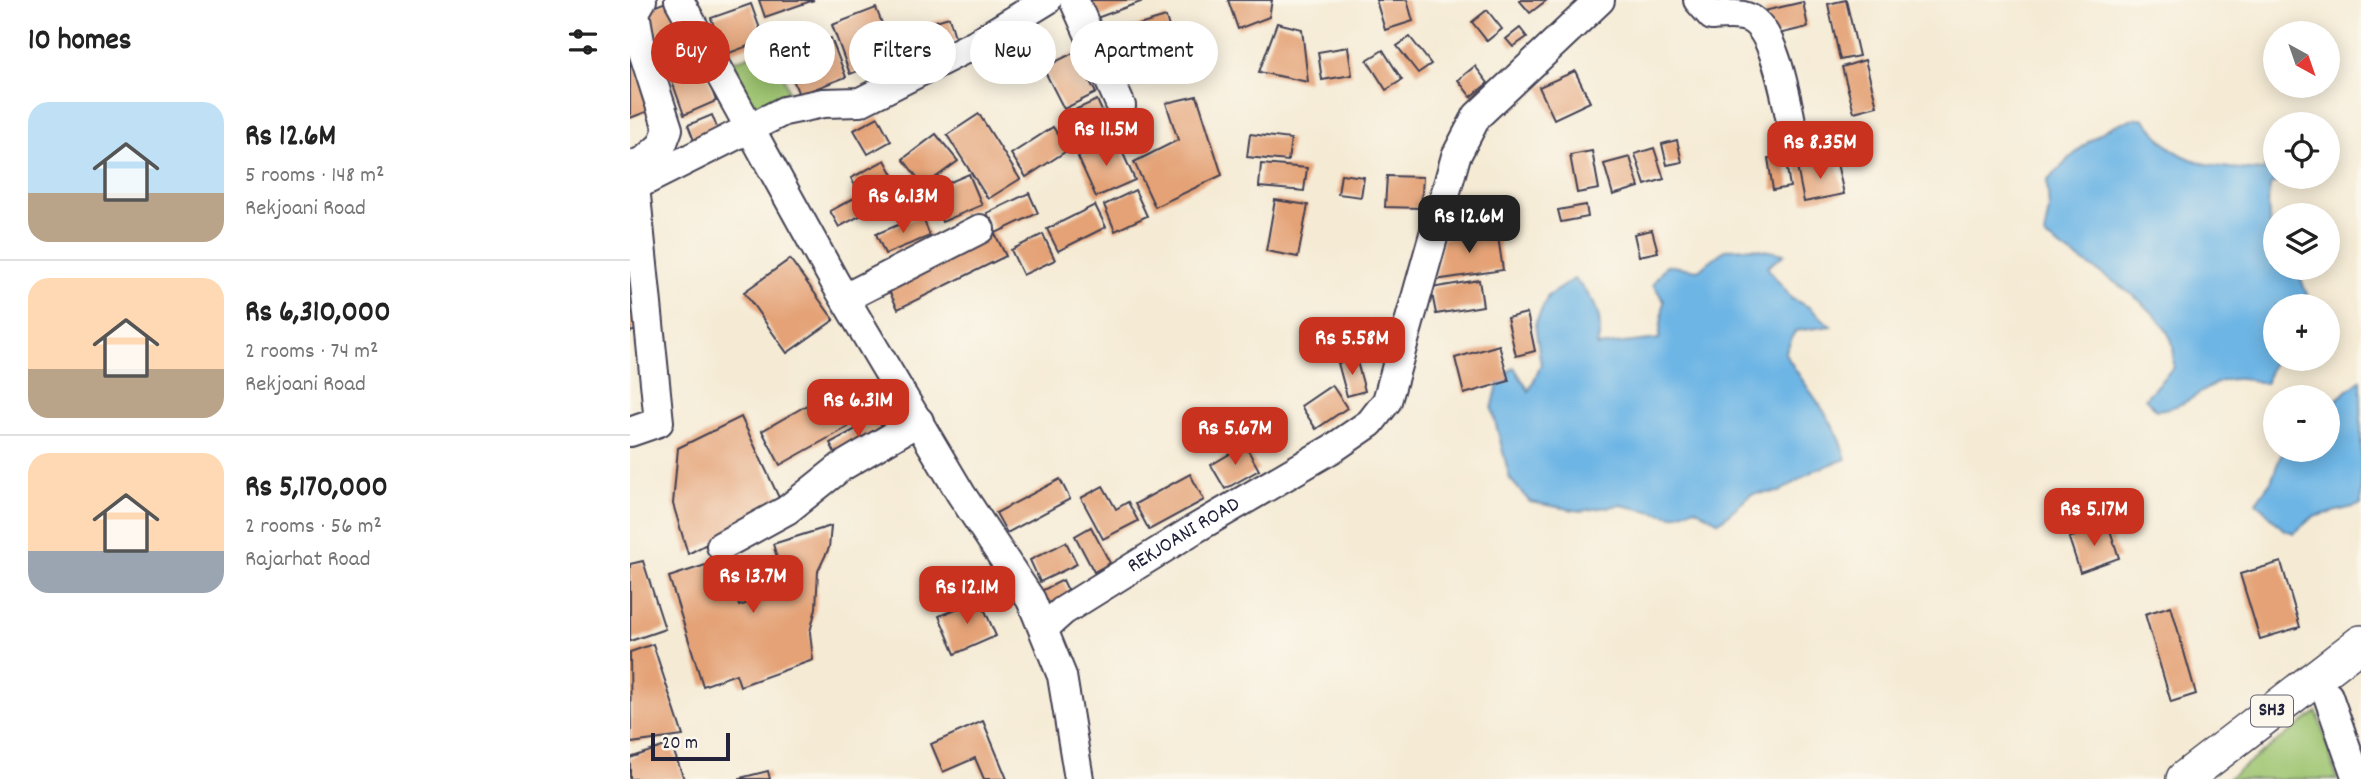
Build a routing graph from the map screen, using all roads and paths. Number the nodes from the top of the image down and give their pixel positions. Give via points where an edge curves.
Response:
1 (642, 0) edge
2 (679, 0) edge
3 (1047, 0) edge
4 (1074, 0) edge
5 (1600, 0) edge
6 (1698, 0) edge
7 (634, 31) edge
8 (1121, 106) dead end
9 (748, 128) junction
10 (1797, 152) dead end
11 (630, 167) edge
12 (980, 229) dead end
13 (845, 298) junction
14 (919, 421) junction
15 (630, 432) edge
16 (721, 546) dead end
17 (1044, 628) junction
18 (2361, 643) edge
19 (2361, 672) edge
20 (2328, 696) junction
21 (1079, 779) edge
22 (2185, 779) edge
23 (2216, 779) edge
24 (2357, 779) edge

1 - 7 street via 635,12
2 - 9 street
3 - 9 street via 977,43 860,102 784,111
4 - 8 street
5 - 17 street, REKJOANI ROAD via 1478,116 1456,156 1391,391 1370,423 1063,611
6 - 10 street via 1712,16 1741,15 1759,26 1775,54
7 - 11 street via 668,129 662,145
9 - 13 street
9 - 15 street via 635,186 660,422
12 - 13 street
13 - 14 street
14 - 16 street via 842,467 787,510
14 - 17 street via 961,494 1013,569
17 - 21 street via 1062,676
18 - 22 main road, SH3
19 - 20 main road, SH3
20 - 23 main road, SH3
20 - 24 street

